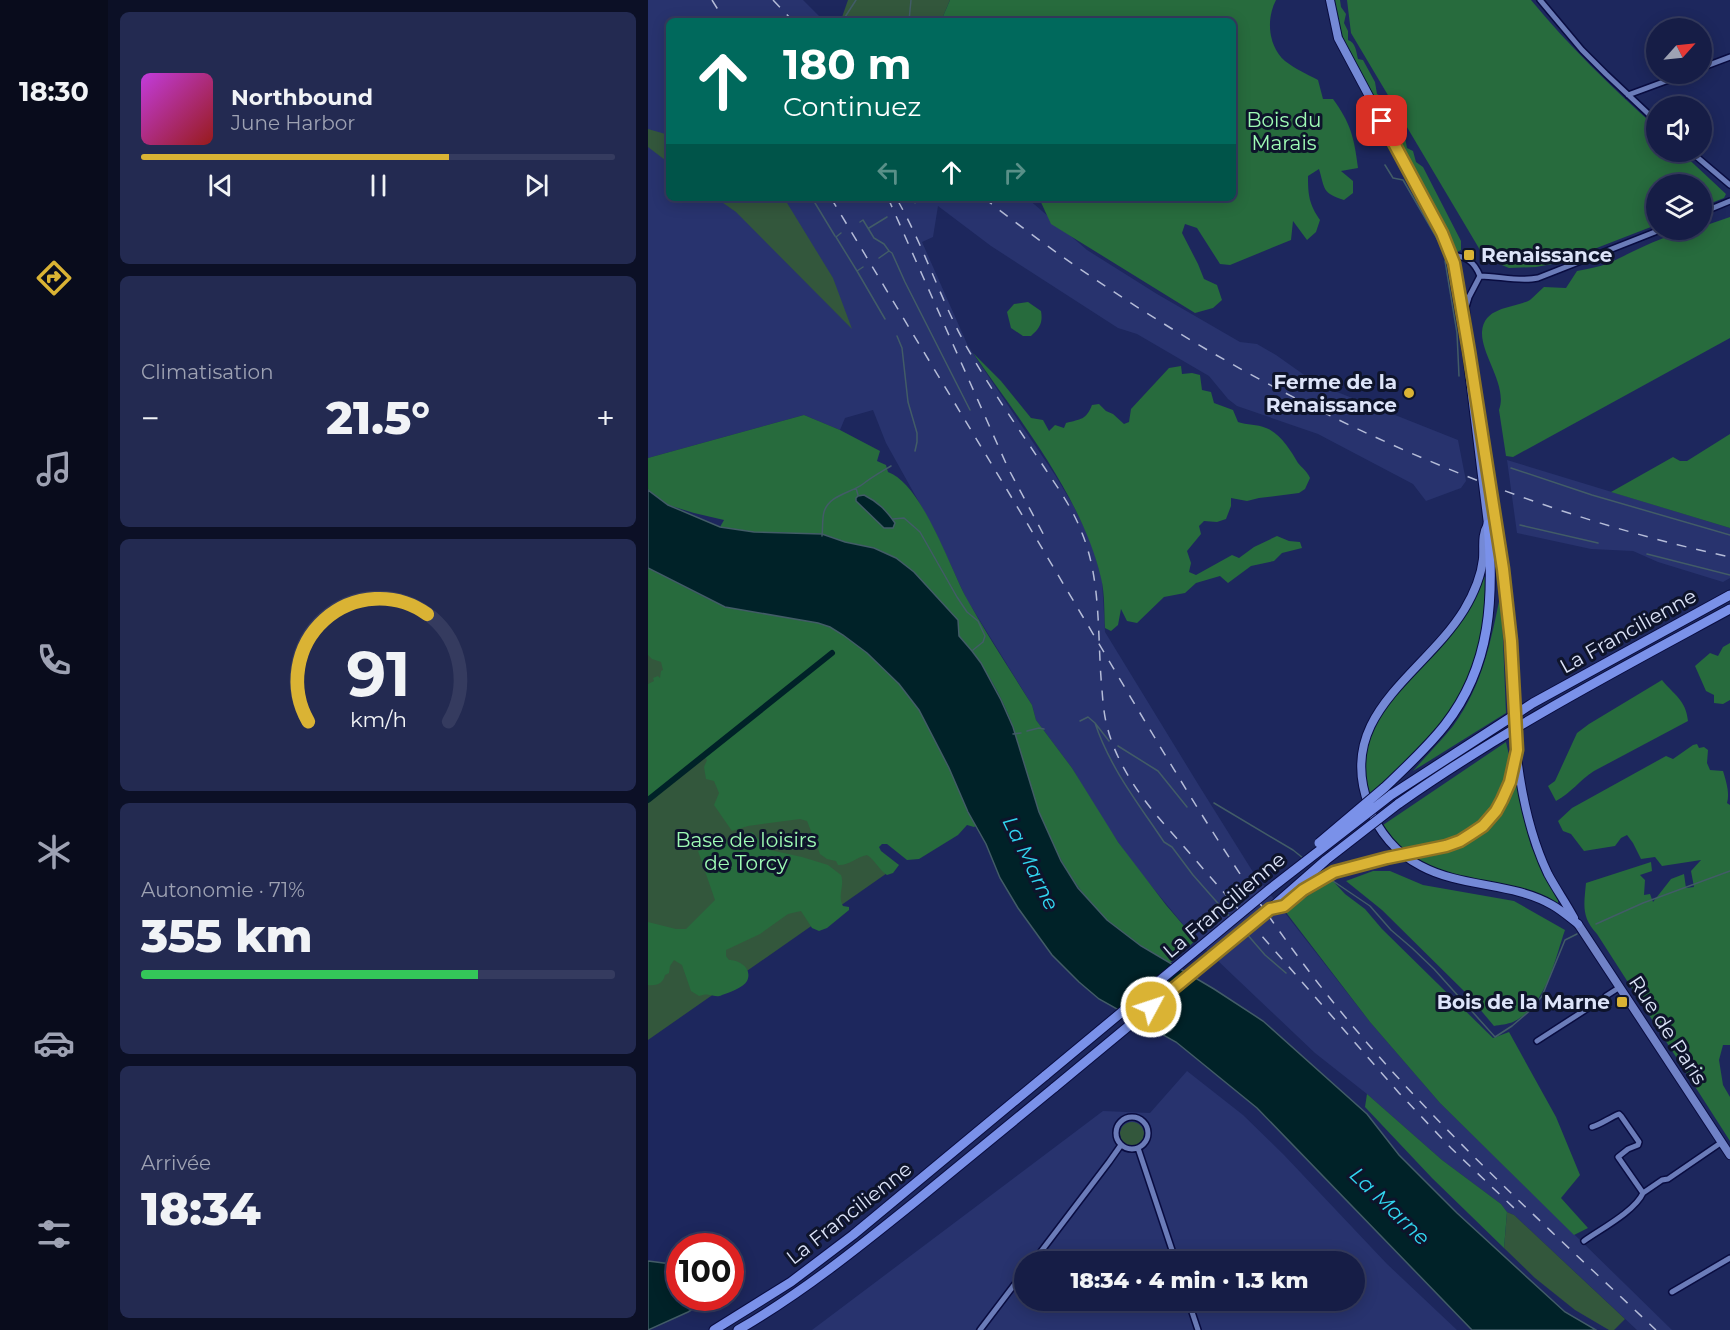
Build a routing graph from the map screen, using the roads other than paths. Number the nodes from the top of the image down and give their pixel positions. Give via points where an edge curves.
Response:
1 (1330, 0) edge
2 (1540, 0) edge
3 (1730, 57) edge
4 (1712, 64) edge
5 (1658, 84) edge
6 (1628, 95) junction
7 (1646, 112) edge
8 (1703, 162) edge
9 (1730, 185) edge
10 (1730, 201) edge
11 (1712, 208) edge
12 (1646, 236) edge
13 (1450, 255) junction
14 (1480, 276) junction
15 (1469, 351) junction
16 (1488, 524) junction
17 (1730, 595) edge
18 (1730, 609) edge
19 (1517, 750) junction
20 (1387, 791) junction
21 (1270, 909) junction
22 (1578, 924) junction
23 (1620, 987) junction
24 (1606, 996) tunnel mouth
25 (1596, 1003) tunnel mouth
26 (1537, 1041) dead end
27 (1592, 1127) dead end
28 (1722, 1142) junction
29 (1121, 1145) junction
30 (1138, 1148) junction
31 (1730, 1155) edge
32 (1643, 1192) junction
33 (1584, 1241) dead end
34 (1041, 1251) edge
35 (1173, 1251) edge
36 (1730, 1258) edge
37 (1014, 1285) edge
38 (1672, 1292) dead end
39 (1192, 1311) edge
40 (714, 1330) edge
41 (738, 1330) edge
42 (980, 1330) edge
43 (1198, 1330) edge

1 - 13 main road via 1338,38
2 - 6 street via 1582,50
3 - 4 street
5 - 6 street
6 - 7 street
8 - 9 street
10 - 11 street
12 - 14 street via 1538,278
13 - 14 street via 1468,258
13 - 15 main road
13 - 16 main road
14 - 15 street via 1466,307
15 - 19 main road, bridge via 1503,569
16 - 20 highway via 1491,606 1480,656 1466,691 1445,725
16 - 22 main road via 1483,532 1480,575 1464,610 1381,706 1371,725 1362,760 1365,798 1372,816 1392,844 1422,867 1448,877 1532,896 1551,904
17 - 20 highway, La Francilienne via 1533,703
18 - 21 highway, La Francilienne, bridge via 1439,775 1326,860
19 - 21 highway, bridge via 1510,782 1496,811 1483,826 1460,841 1334,872 1284,906
19 - 22 main road via 1520,787 1532,834 1549,875
20 - 40 highway, La Francilienne, bridge via 853,1235 791,1282
21 - 41 highway, La Francilienne, bridge via 861,1246
22 - 23 main road, Rue de Paris
23 - 24 street
23 - 28 main road, Rue de Paris
25 - 26 street
27 - 32 street via 1621,1116 1639,1142 1618,1157
28 - 31 main road, Rue de Paris
28 - 32 street
29 - 30 street
29 - 30 street via 1116,1135 1118,1124 1127,1118 1138,1118 1146,1125 1148,1136
29 - 34 street
30 - 35 street
32 - 33 street via 1628,1210
36 - 38 street
37 - 42 street
39 - 43 street

